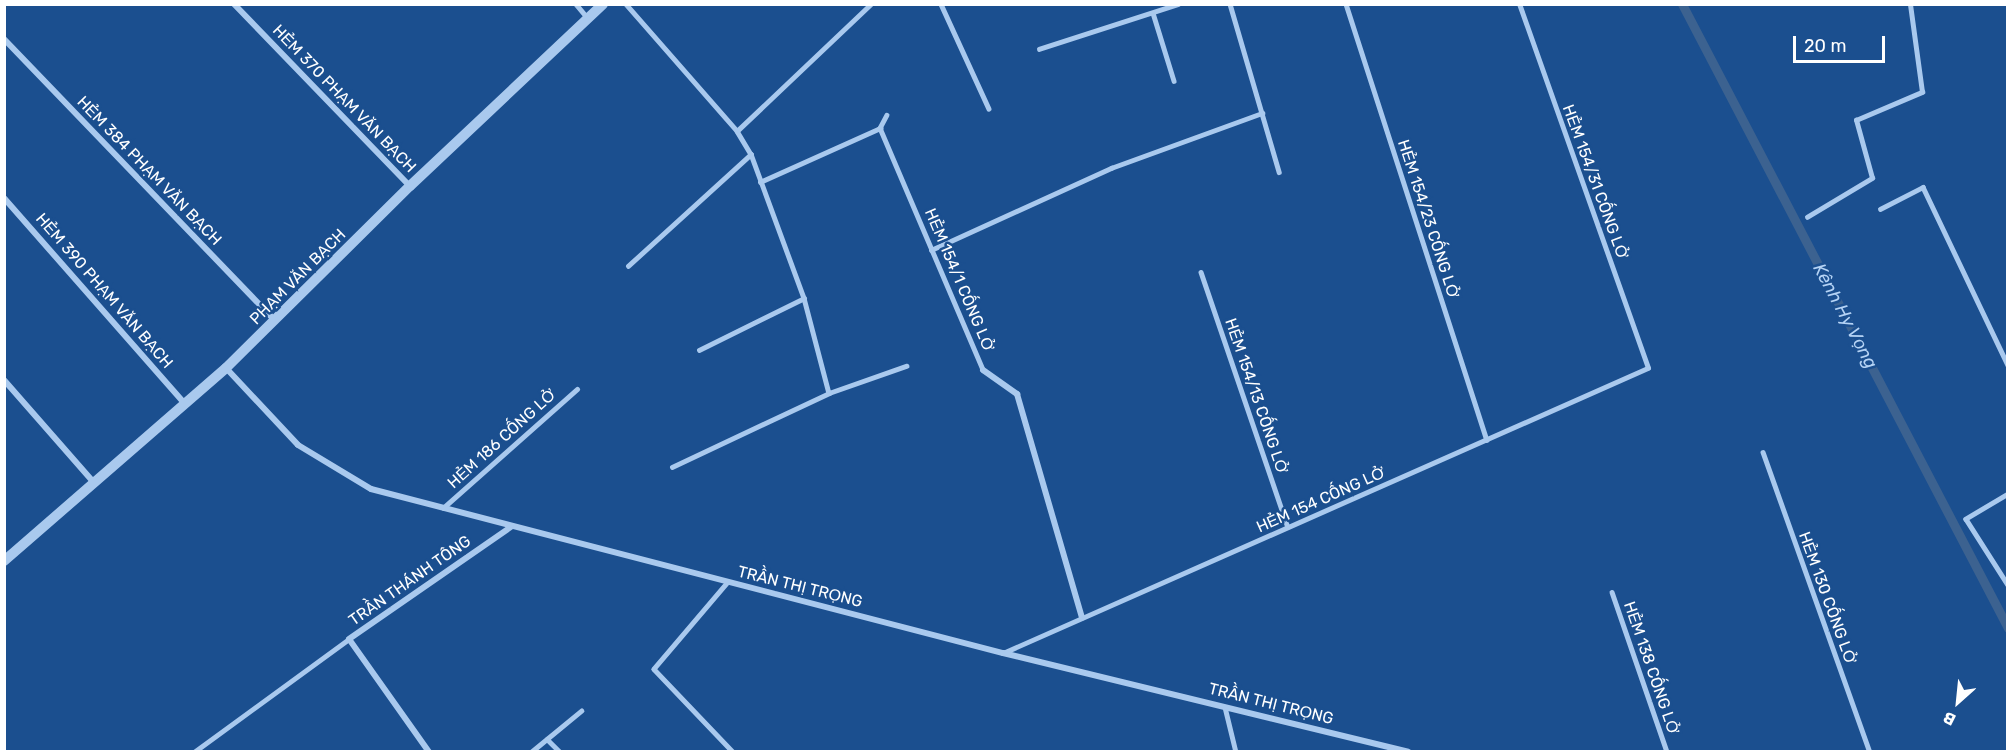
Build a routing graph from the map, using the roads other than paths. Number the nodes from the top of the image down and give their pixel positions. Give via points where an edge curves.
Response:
1 (234, 4) edge
2 (576, 4) edge
3 (603, 4) edge
4 (626, 4) edge
5 (871, 4) edge
6 (940, 4) edge
7 (1178, 4) edge
8 (1230, 4) edge
9 (1346, 4) edge
10 (1519, 4) edge
11 (1910, 4) edge
12 (1153, 12) junction
13 (589, 19) junction
14 (4, 39) edge
15 (1039, 49) dead end
16 (1174, 81) dead end
17 (989, 109) dead end
18 (1262, 113) junction
19 (887, 115) dead end
20 (880, 128) junction
21 (737, 131) junction
22 (751, 154) junction
23 (1279, 172) dead end
24 (760, 182) junction
25 (410, 186) junction
26 (4, 198) edge
27 (1880, 209) dead end
28 (1807, 217) dead end
29 (931, 250) junction
30 (628, 267) dead end
31 (1201, 272) dead end
32 (804, 298) junction
33 (275, 322) junction
34 (699, 350) dead end
35 (2007, 365) edge
36 (906, 366) dead end
37 (226, 368) junction
38 (1648, 368) joint
39 (983, 370) joint
40 (4, 380) edge
41 (577, 389) dead end
42 (829, 393) junction
43 (183, 402) junction
44 (1487, 440) junction
45 (1763, 452) dead end
46 (672, 467) dead end
47 (96, 485) junction
48 (2007, 494) edge
49 (443, 508) junction
50 (511, 527) junction
51 (1288, 527) junction
52 (4, 561) edge
53 (728, 582) junction
54 (2007, 585) edge
55 (1612, 592) dead end
56 (1082, 618) junction
57 (349, 639) junction
58 (1003, 653) junction
59 (1224, 707) junction
60 (580, 711) dead end
61 (547, 738) junction
62 (194, 752) edge
63 (429, 752) edge
64 (531, 752) edge
65 (560, 752) edge
66 (733, 752) edge
67 (1236, 752) edge
68 (1408, 752) edge
69 (1667, 752) edge
70 (1870, 752) edge

1 - 25 street, HẺM 370 PHẠM VĂN BẠCH
2 - 13 lane
3 - 13 street, PHẠM VĂN BẠCH
4 - 21 lane
5 - 21 lane
6 - 17 lane
7 - 12 lane
8 - 18 lane
9 - 44 lane, HẺM 154/23 CỐNG LỞ
10 - 38 lane, HẺM 154/31 CỐNG LỞ
11 - 28 lane via 1922,92 1856,120 1872,178
12 - 15 lane
12 - 16 lane
13 - 25 street, PHẠM VĂN BẠCH
14 - 33 street, HẺM 384 PHẠM VĂN BẠCH
18 - 23 lane
18 - 29 lane via 1111,168
19 - 20 lane
20 - 24 lane
20 - 29 lane, HẺM 154/1 CỐNG LỞ
21 - 22 lane
22 - 24 lane
22 - 30 lane
24 - 32 lane
25 - 33 street, PHẠM VĂN BẠCH
26 - 43 street, HẺM 390 PHẠM VĂN BẠCH
27 - 35 lane via 1923,187
29 - 39 lane, HẺM 154/1 CỐNG LỞ
31 - 51 lane, HẺM 154/13 CỐNG LỞ
32 - 34 lane
32 - 42 lane
33 - 37 street, PHẠM VĂN BẠCH
36 - 42 lane
37 - 43 street, PHẠM VĂN BẠCH
37 - 49 street, TRẦN THỊ TRỌNG via 298,445 371,489
38 - 44 lane, HẺM 154 CỐNG LỞ
39 - 56 street, HẺM 154/1 CỐNG LỞ via 1017,394
40 - 47 street
41 - 49 lane, HẺM 186 CỐNG LỞ
42 - 46 lane
43 - 47 street, PHẠM VĂN BẠCH
44 - 51 lane, HẺM 154 CỐNG LỞ
45 - 70 lane, HẺM 130 CỐNG LỞ
47 - 52 street, PHẠM VĂN BẠCH
48 - 54 lane via 1966,519
49 - 50 street, TRẦN THỊ TRỌNG
50 - 53 street, TRẦN THỊ TRỌNG
50 - 57 street, TRẦN THÁNH TÔNG
51 - 56 lane, HẺM 154 CỐNG LỞ
53 - 58 street, TRẦN THỊ TRỌNG
53 - 66 lane via 654,669
55 - 69 lane, HẺM 138 CỐNG LỞ
56 - 58 lane, HẺM 154 CỐNG LỞ
57 - 62 lane
57 - 63 street, TRẦN THÁNH TÔNG
58 - 59 street, TRẦN THỊ TRỌNG
59 - 67 lane
59 - 68 street, TRẦN THỊ TRỌNG
60 - 61 lane
61 - 64 lane
61 - 65 lane

